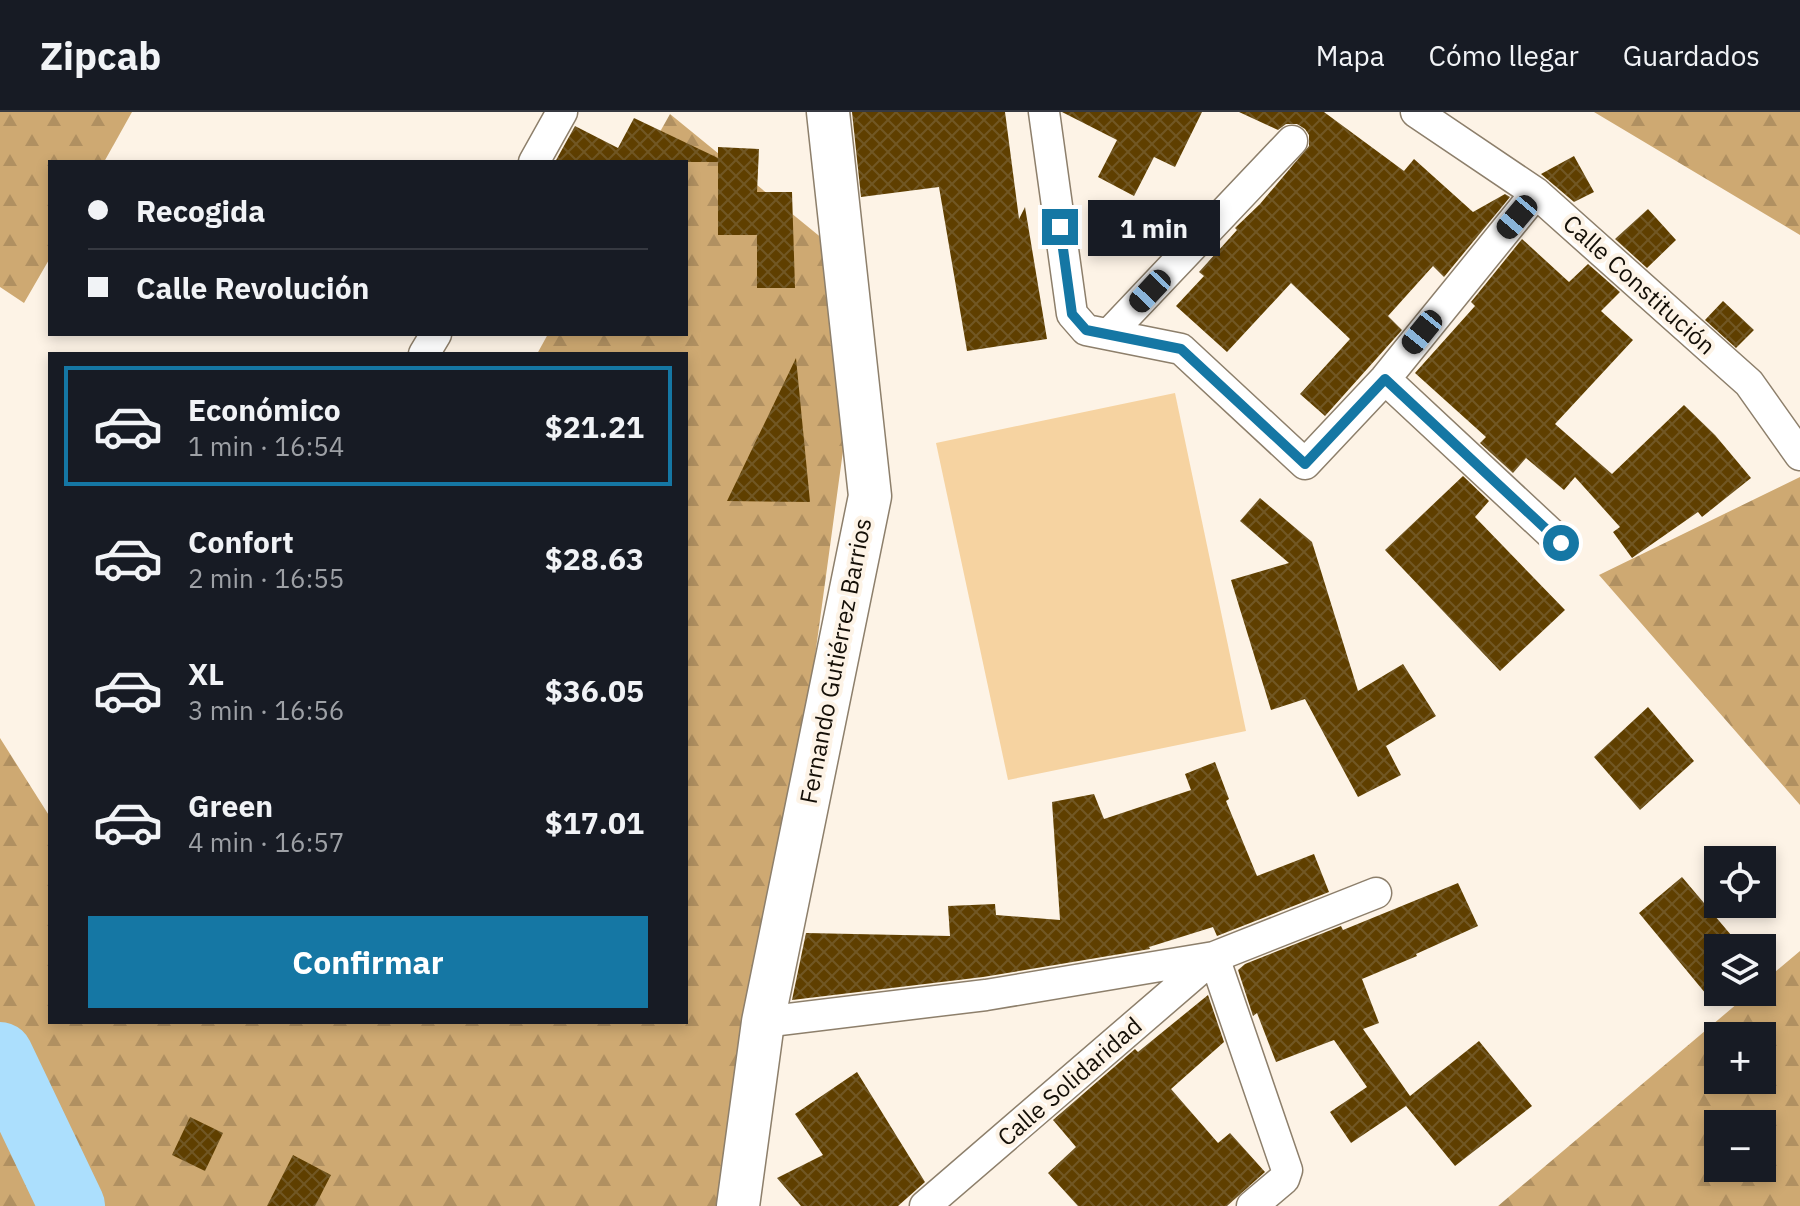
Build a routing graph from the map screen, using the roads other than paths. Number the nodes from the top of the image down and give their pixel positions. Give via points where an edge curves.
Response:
1 (562, 112) edge
2 (828, 112) edge
3 (1044, 112) edge
4 (1416, 112) edge
5 (1292, 141) dead end
6 (535, 160) edge
7 (1536, 193) junction
8 (1109, 334) junction
9 (1385, 379) junction
10 (1800, 455) edge
11 (1561, 543) dead end
12 (1376, 893) dead end
13 (1214, 957) junction
14 (763, 1022) junction
15 (738, 1206) edge
16 (925, 1206) edge
17 (1252, 1206) edge

1 - 6 street
2 - 14 main road, Fernando Gutiérrez Barrios via 870,496
3 - 8 street via 1072,314 1086,330
4 - 7 street, Calle Constitución
5 - 8 street
7 - 9 street
7 - 10 street, Calle Constitución via 1749,383
8 - 9 street via 1181,349 1305,464
9 - 11 street
12 - 13 street
13 - 14 street via 986,995
13 - 16 street, Calle Solidaridad
13 - 17 street via 1287,1170 1284,1179
14 - 15 main road, Fernando Gutiérrez Barrios

